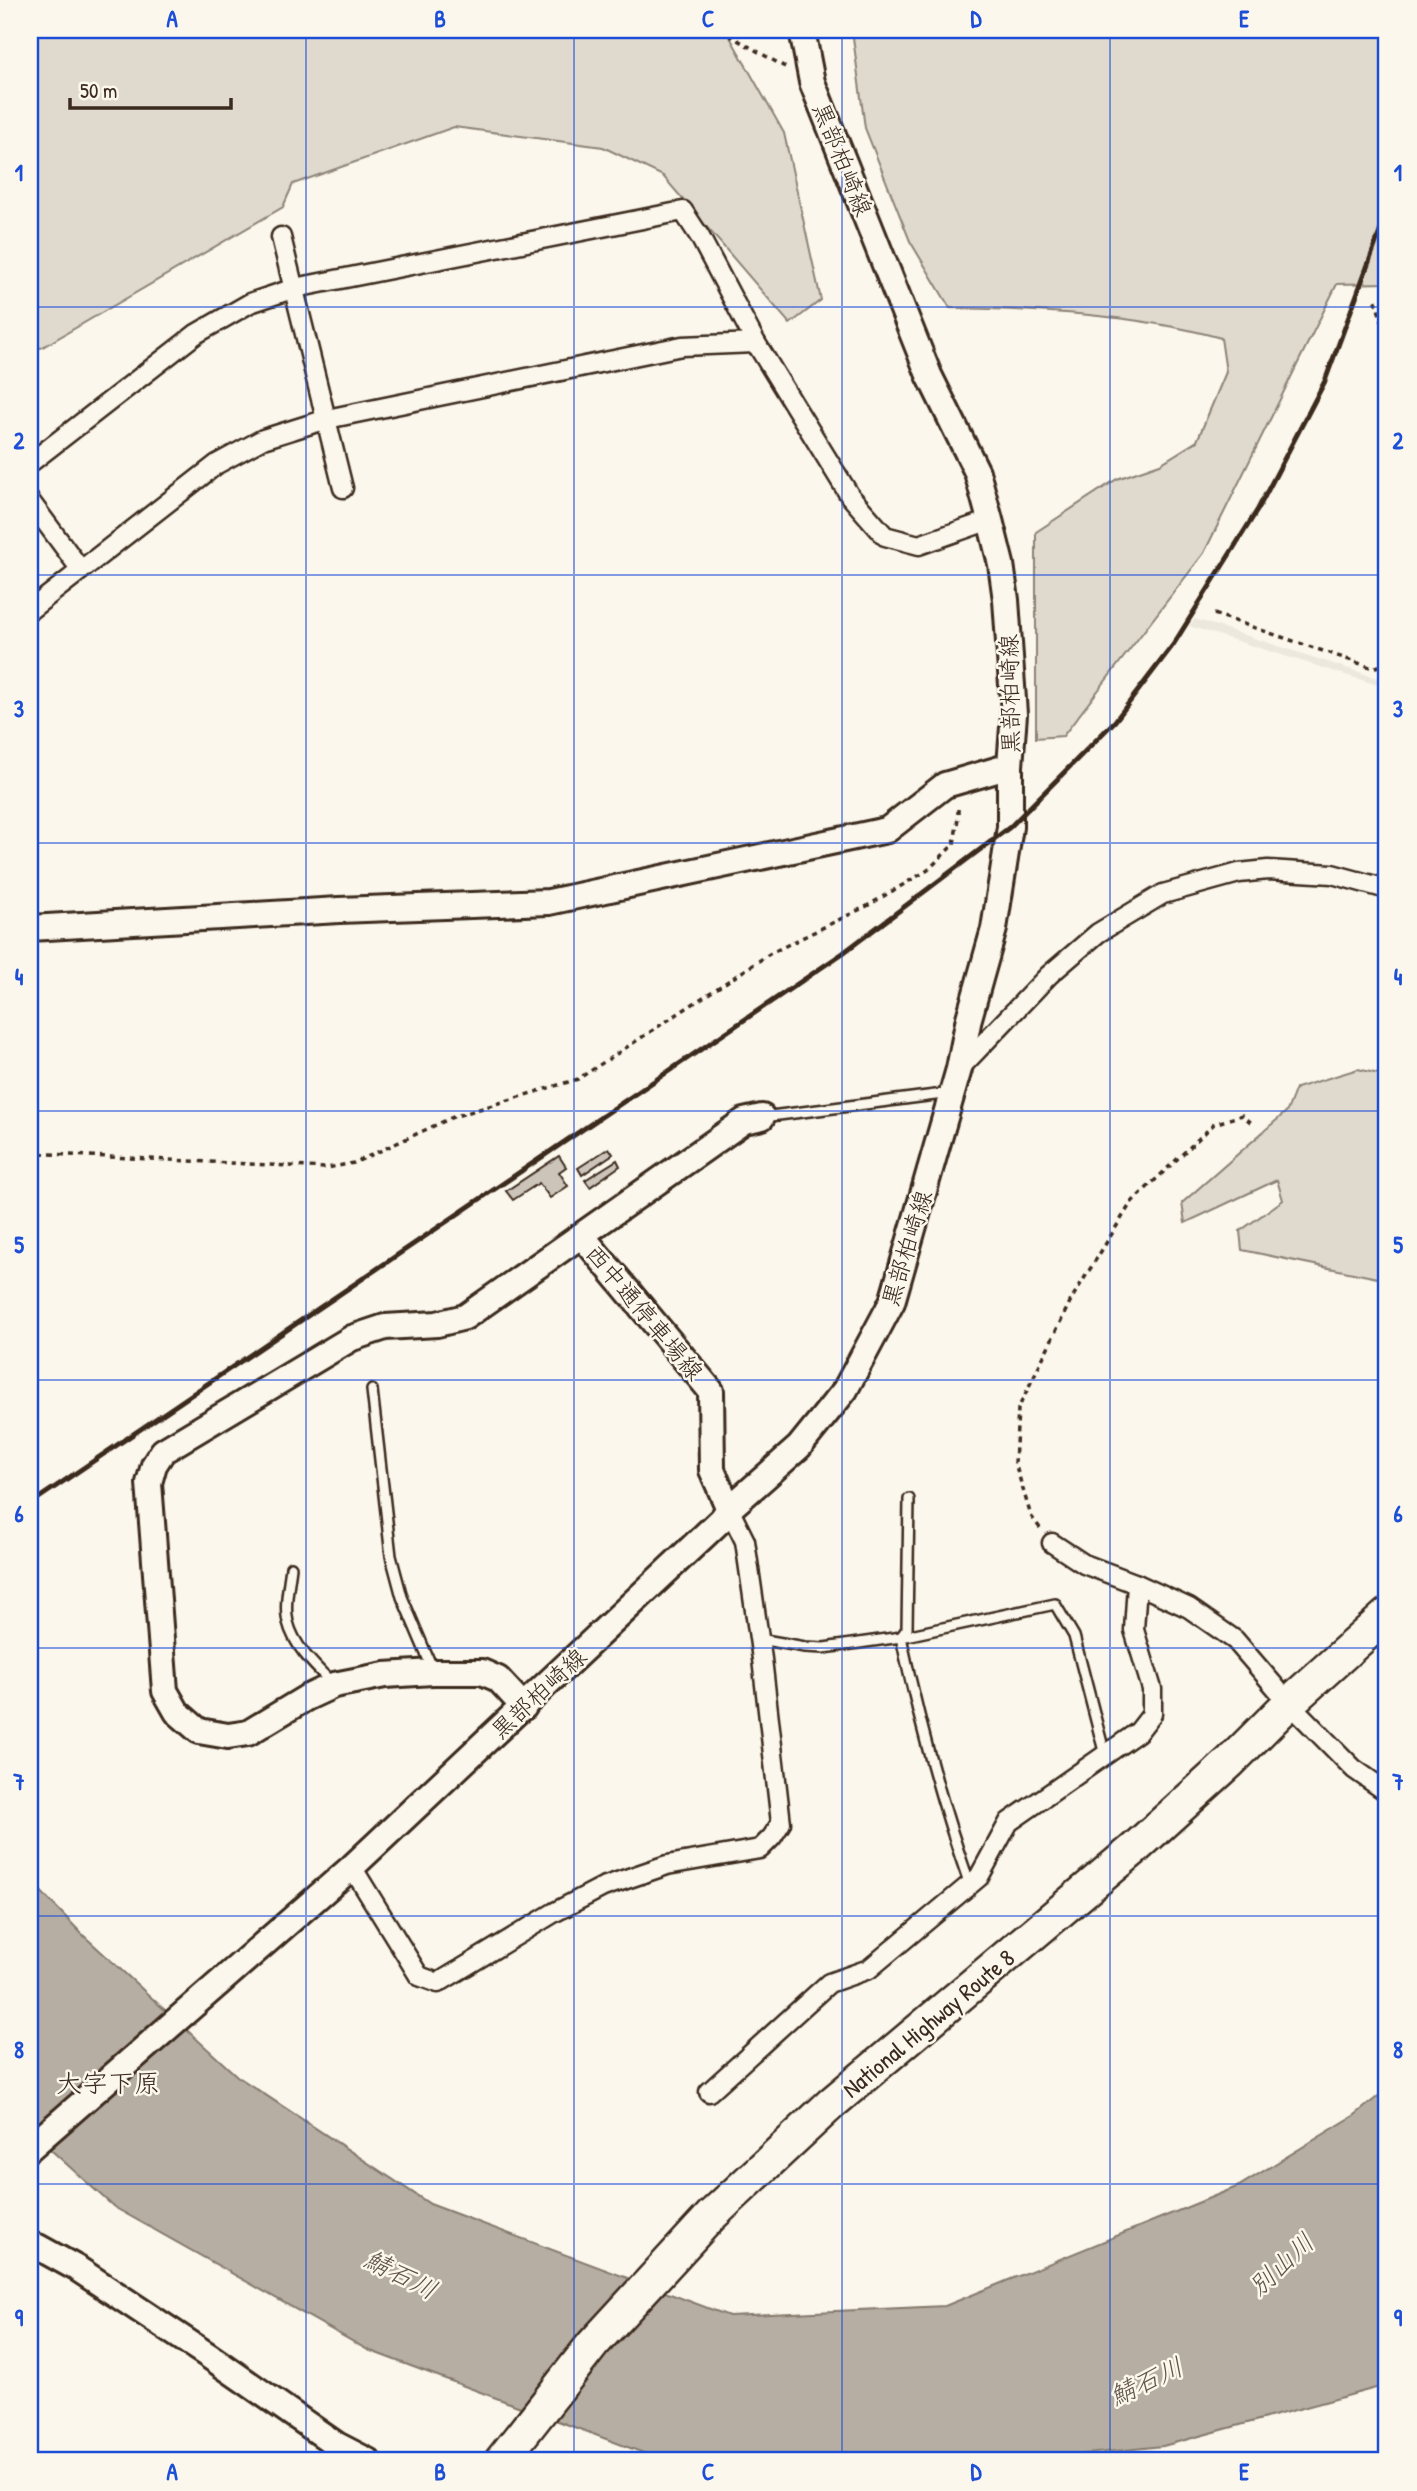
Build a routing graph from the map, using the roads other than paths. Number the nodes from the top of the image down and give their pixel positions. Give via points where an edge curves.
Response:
1 (802, 30) edge
2 (281, 237) dead end
3 (295, 288) junction
4 (756, 343) junction
5 (327, 419) junction
6 (30, 463) edge
7 (344, 488) dead end
8 (30, 501) edge
9 (990, 520) junction
10 (81, 570) junction
11 (30, 610) edge
12 (1010, 766) junction
13 (1387, 889) edge
14 (30, 928) edge
15 (956, 1081) junction
16 (762, 1117) joint
17 (582, 1237) junction
18 (372, 1390) dead end
19 (909, 1499) dead end
20 (729, 1509) junction
21 (1052, 1544) road end
22 (291, 1567) dead end
23 (1138, 1584) junction
24 (1387, 1615) edge
25 (901, 1637) junction
26 (759, 1639) junction
27 (433, 1672) junction
28 (334, 1685) junction
29 (1289, 1703) junction
30 (524, 1707) junction
31 (1105, 1755) junction
32 (1387, 1792) edge
33 (352, 1867) junction
34 (970, 1885) junction
35 (709, 2092) dead end
36 (30, 2148) edge
37 (30, 2245) edge
38 (508, 2452) edge
39 (333, 2453) edge
40 (368, 2461) edge

1 - 9 main road, 黒部柏崎線 via 813,82 929,375 977,472
2 - 3 street
3 - 4 street via 683,211
3 - 5 street
3 - 6 street via 250,303 196,334
4 - 5 street via 682,346
4 - 9 street via 850,496 885,536 919,545
5 - 7 street
5 - 10 street via 263,439 217,464
8 - 10 street
9 - 12 main road, 黒部柏崎線 via 1006,600 1014,714
10 - 11 street
12 - 14 main road via 945,785 887,830 549,902
12 - 15 main road, 黒部柏崎線 via 1010,827 998,909
13 - 15 street via 1332,874 1268,870 1238,873 1163,894 1098,933 1049,975
15 - 16 lane
15 - 20 main road, 黒部柏崎線 via 892,1302 857,1371 799,1447
16 - 17 main road via 744,1121
17 - 20 main road, 西中通停車場線 via 711,1391 712,1470
17 - 28 main road via 465,1317 437,1324 385,1326 352,1338 163,1451 153,1465 149,1483 163,1672 165,1691 177,1712 199,1731 228,1736 248,1733
18 - 27 lane via 391,1556 402,1597
19 - 25 lane via 907,1629
20 - 26 street via 744,1541
20 - 30 main road, 黒部柏崎線
21 - 23 street via 1084,1564
22 - 28 lane via 288,1623 300,1647
23 - 29 street via 1189,1608 1235,1640
23 - 31 street via 1134,1630 1152,1689 1152,1714 1138,1732
24 - 29 highway, National Highway Route 8
25 - 26 lane via 824,1648
25 - 31 lane via 1055,1604 1074,1636
25 - 34 lane via 918,1718
26 - 33 street via 781,1823 760,1849 667,1866 603,1887 438,1983 419,1976
27 - 28 main road
27 - 30 main road via 482,1672 498,1679
29 - 32 street via 1354,1769
29 - 38 highway, National Highway Route 8 via 1133,1850 832,2103 711,2216 593,2344
30 - 33 main road, 黒部柏崎線
31 - 34 street via 1009,1822
33 - 36 main road, 黒部柏崎線
34 - 35 street via 869,1969 829,1983
37 - 39 main road via 78,2269
39 - 40 main road

